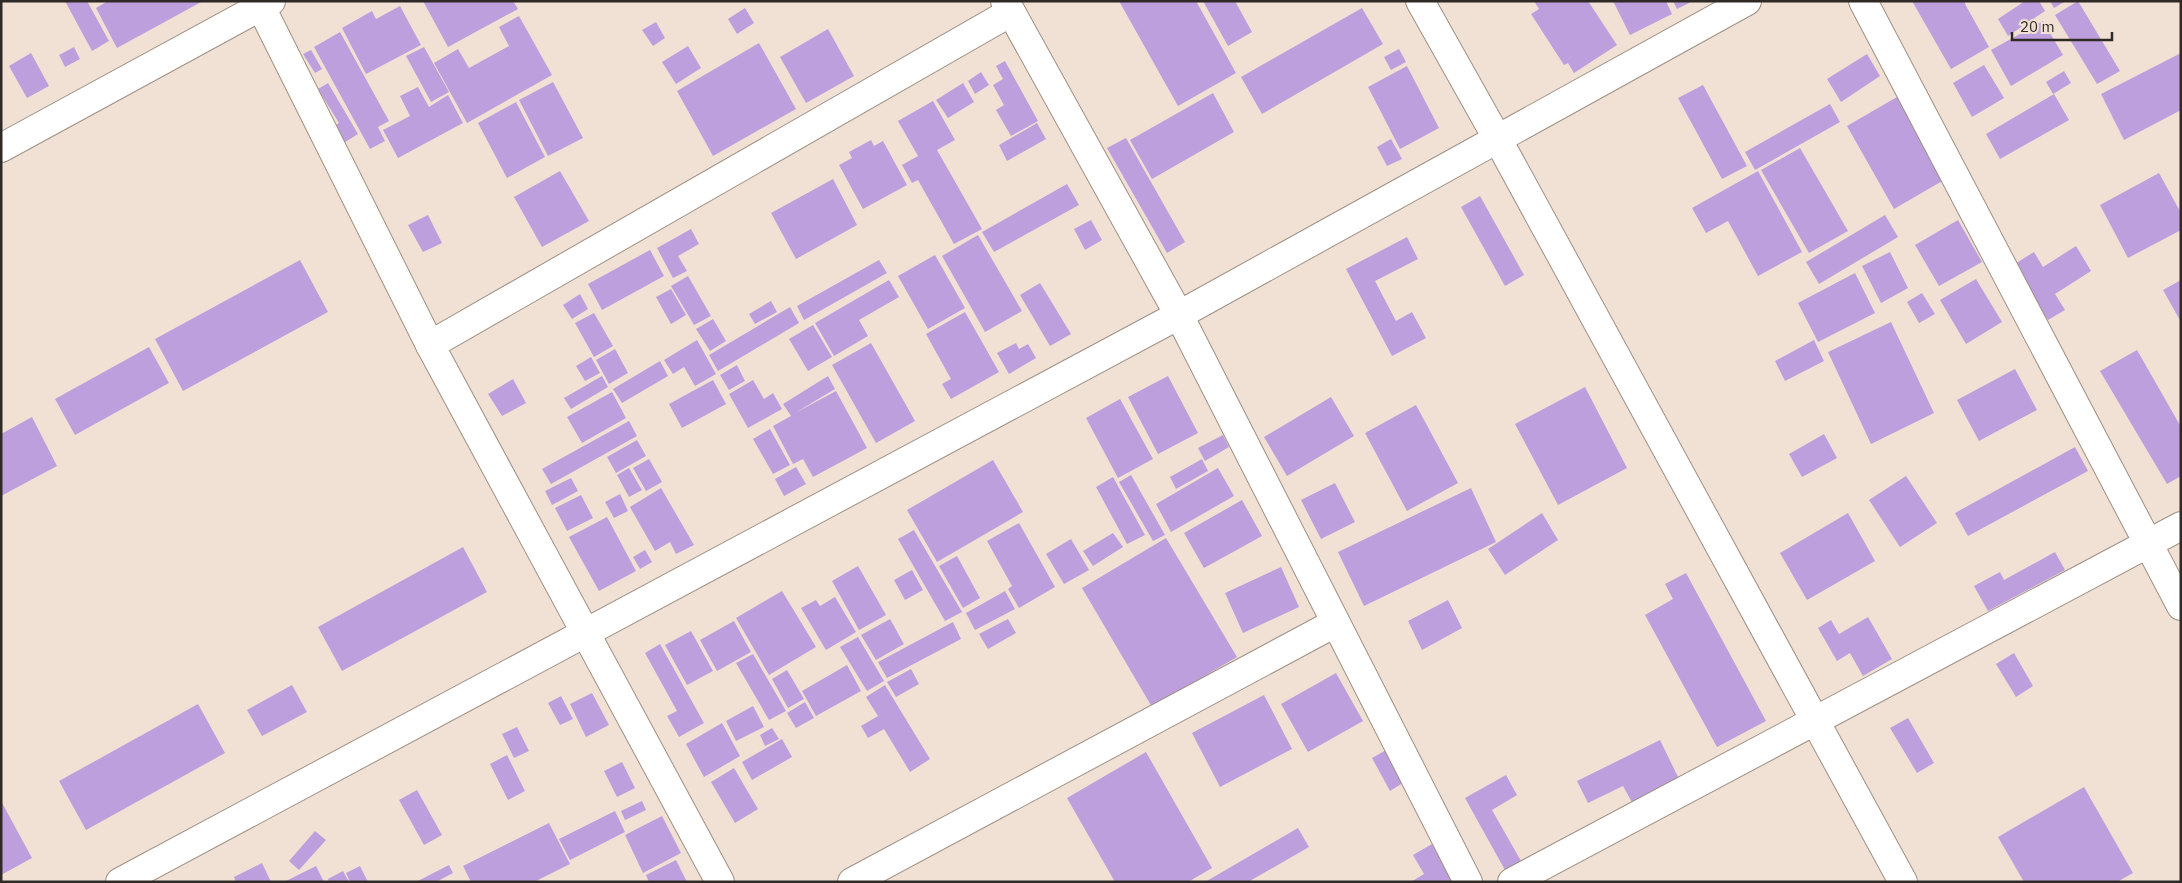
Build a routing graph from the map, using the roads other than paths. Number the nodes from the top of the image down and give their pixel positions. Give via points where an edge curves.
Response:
1 (1420, 1) edge
2 (1746, 1) edge
3 (1863, 1) edge
4 (264, 3) edge
5 (1008, 7) edge
6 (1497, 138) junction
7 (1, 148) edge
8 (1179, 316) junction
9 (430, 345) junction
10 (2181, 526) edge
11 (2148, 543) junction
12 (2181, 606) edge
13 (1335, 623) junction
14 (585, 632) junction
15 (1814, 722) junction
16 (120, 882) edge
17 (720, 882) edge
18 (852, 882) edge
19 (1468, 882) edge
20 (1512, 882) edge
21 (1903, 882) edge

1 - 6 street
2 - 6 street
3 - 11 street
4 - 7 street
4 - 9 street
5 - 8 street
5 - 9 street
6 - 8 street
6 - 15 street
8 - 13 street
8 - 14 street
9 - 14 street
10 - 11 street
11 - 12 street
11 - 15 street
13 - 18 street
13 - 19 street
14 - 16 street
14 - 17 street
15 - 20 street
15 - 21 street

